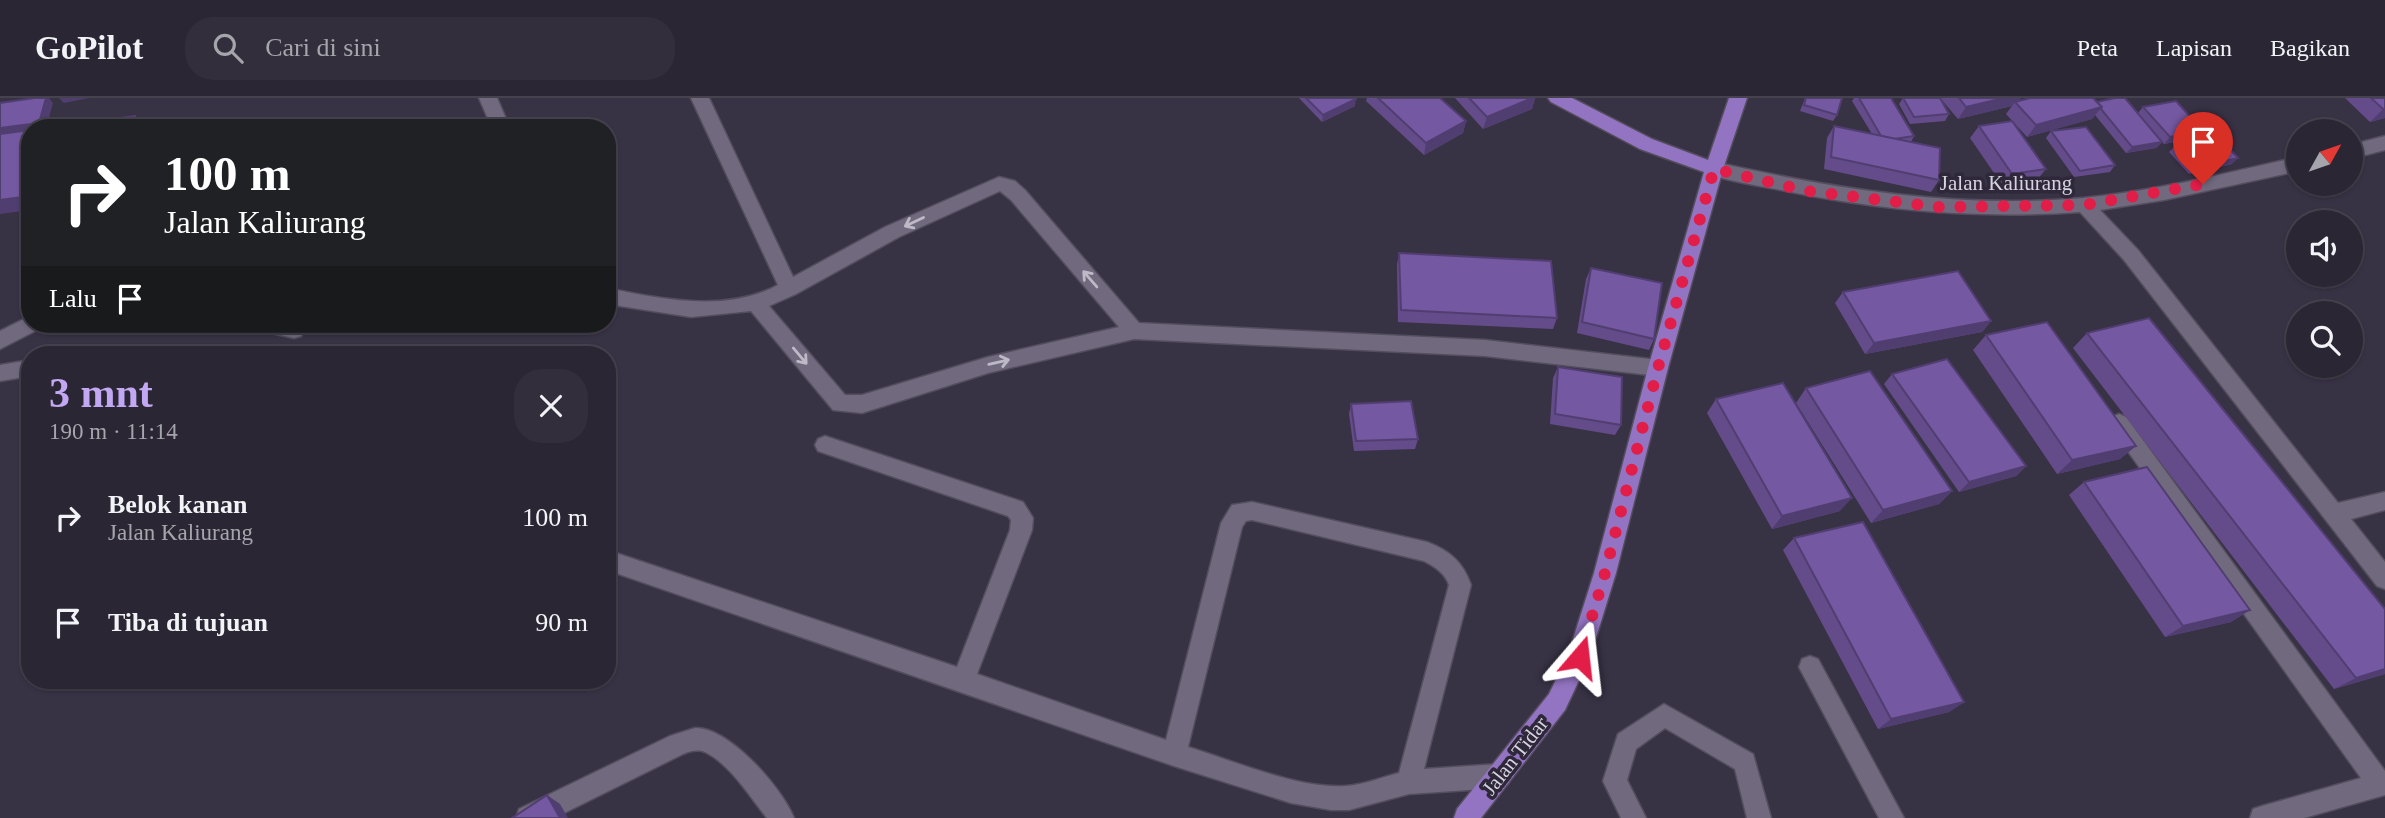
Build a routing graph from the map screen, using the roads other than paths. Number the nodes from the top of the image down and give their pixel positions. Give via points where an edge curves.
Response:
1 (488, 98) edge
2 (700, 98) edge
3 (1557, 98) edge
4 (1738, 98) edge
5 (497, 119) edge
6 (2385, 144) edge
7 (2363, 149) edge
8 (2286, 166) edge
9 (1714, 169) junction
10 (2084, 205) junction
11 (789, 289) junction
12 (616, 297) edge
13 (756, 304) junction
14 (21, 329) edge
15 (1134, 331) junction
16 (0, 341) edge
17 (1658, 368) junction
18 (21, 370) edge
19 (0, 373) edge
20 (2105, 404) edge
21 (825, 445) dead end
22 (2385, 501) edge
23 (2334, 513) junction
24 (616, 563) edge
25 (2385, 579) edge
26 (1810, 667) dead end
27 (963, 680) junction
28 (1174, 754) junction
29 (1499, 776) junction
30 (1409, 782) junction
31 (2382, 784) edge
32 (1472, 816) edge
33 (528, 818) edge
34 (782, 818) edge
35 (1634, 818) edge
36 (1759, 818) edge
37 (1892, 818) edge
38 (2262, 818) edge

1 - 5 street
2 - 11 street
3 - 9 main road via 1646,144
4 - 9 main road, Jalan Tidar
6 - 7 street
8 - 10 street, Jalan Kaliurang
9 - 10 street, Jalan Kaliurang via 1807,191 1938,207
9 - 17 main road, Jalan Tidar
10 - 23 street via 2131,255
11 - 13 street
15 -> 11 street via 1018,195 999,184 892,232
12 - 13 street via 698,311
13 -> 15 street via 840,404 862,404 988,365
14 - 16 street
15 - 17 street via 1485,348
17 - 29 main road, Jalan Tidar via 1580,657 1557,702
18 - 19 street
20 - 31 street
21 - 27 street via 1014,509 1022,518
22 - 23 street
23 - 25 street
24 - 27 street
26 - 37 street
27 - 28 street
28 - 30 street via 1291,791 1331,798 1349,798
28 - 30 street via 1232,523 1240,512 1252,510 1427,552 1454,572 1460,585
29 - 30 street
29 - 32 main road, Jalan Tidar
31 - 38 street
33 - 34 street via 698,738 724,752
35 - 36 street via 1615,781 1622,755 1626,742 1664,715 1745,762

